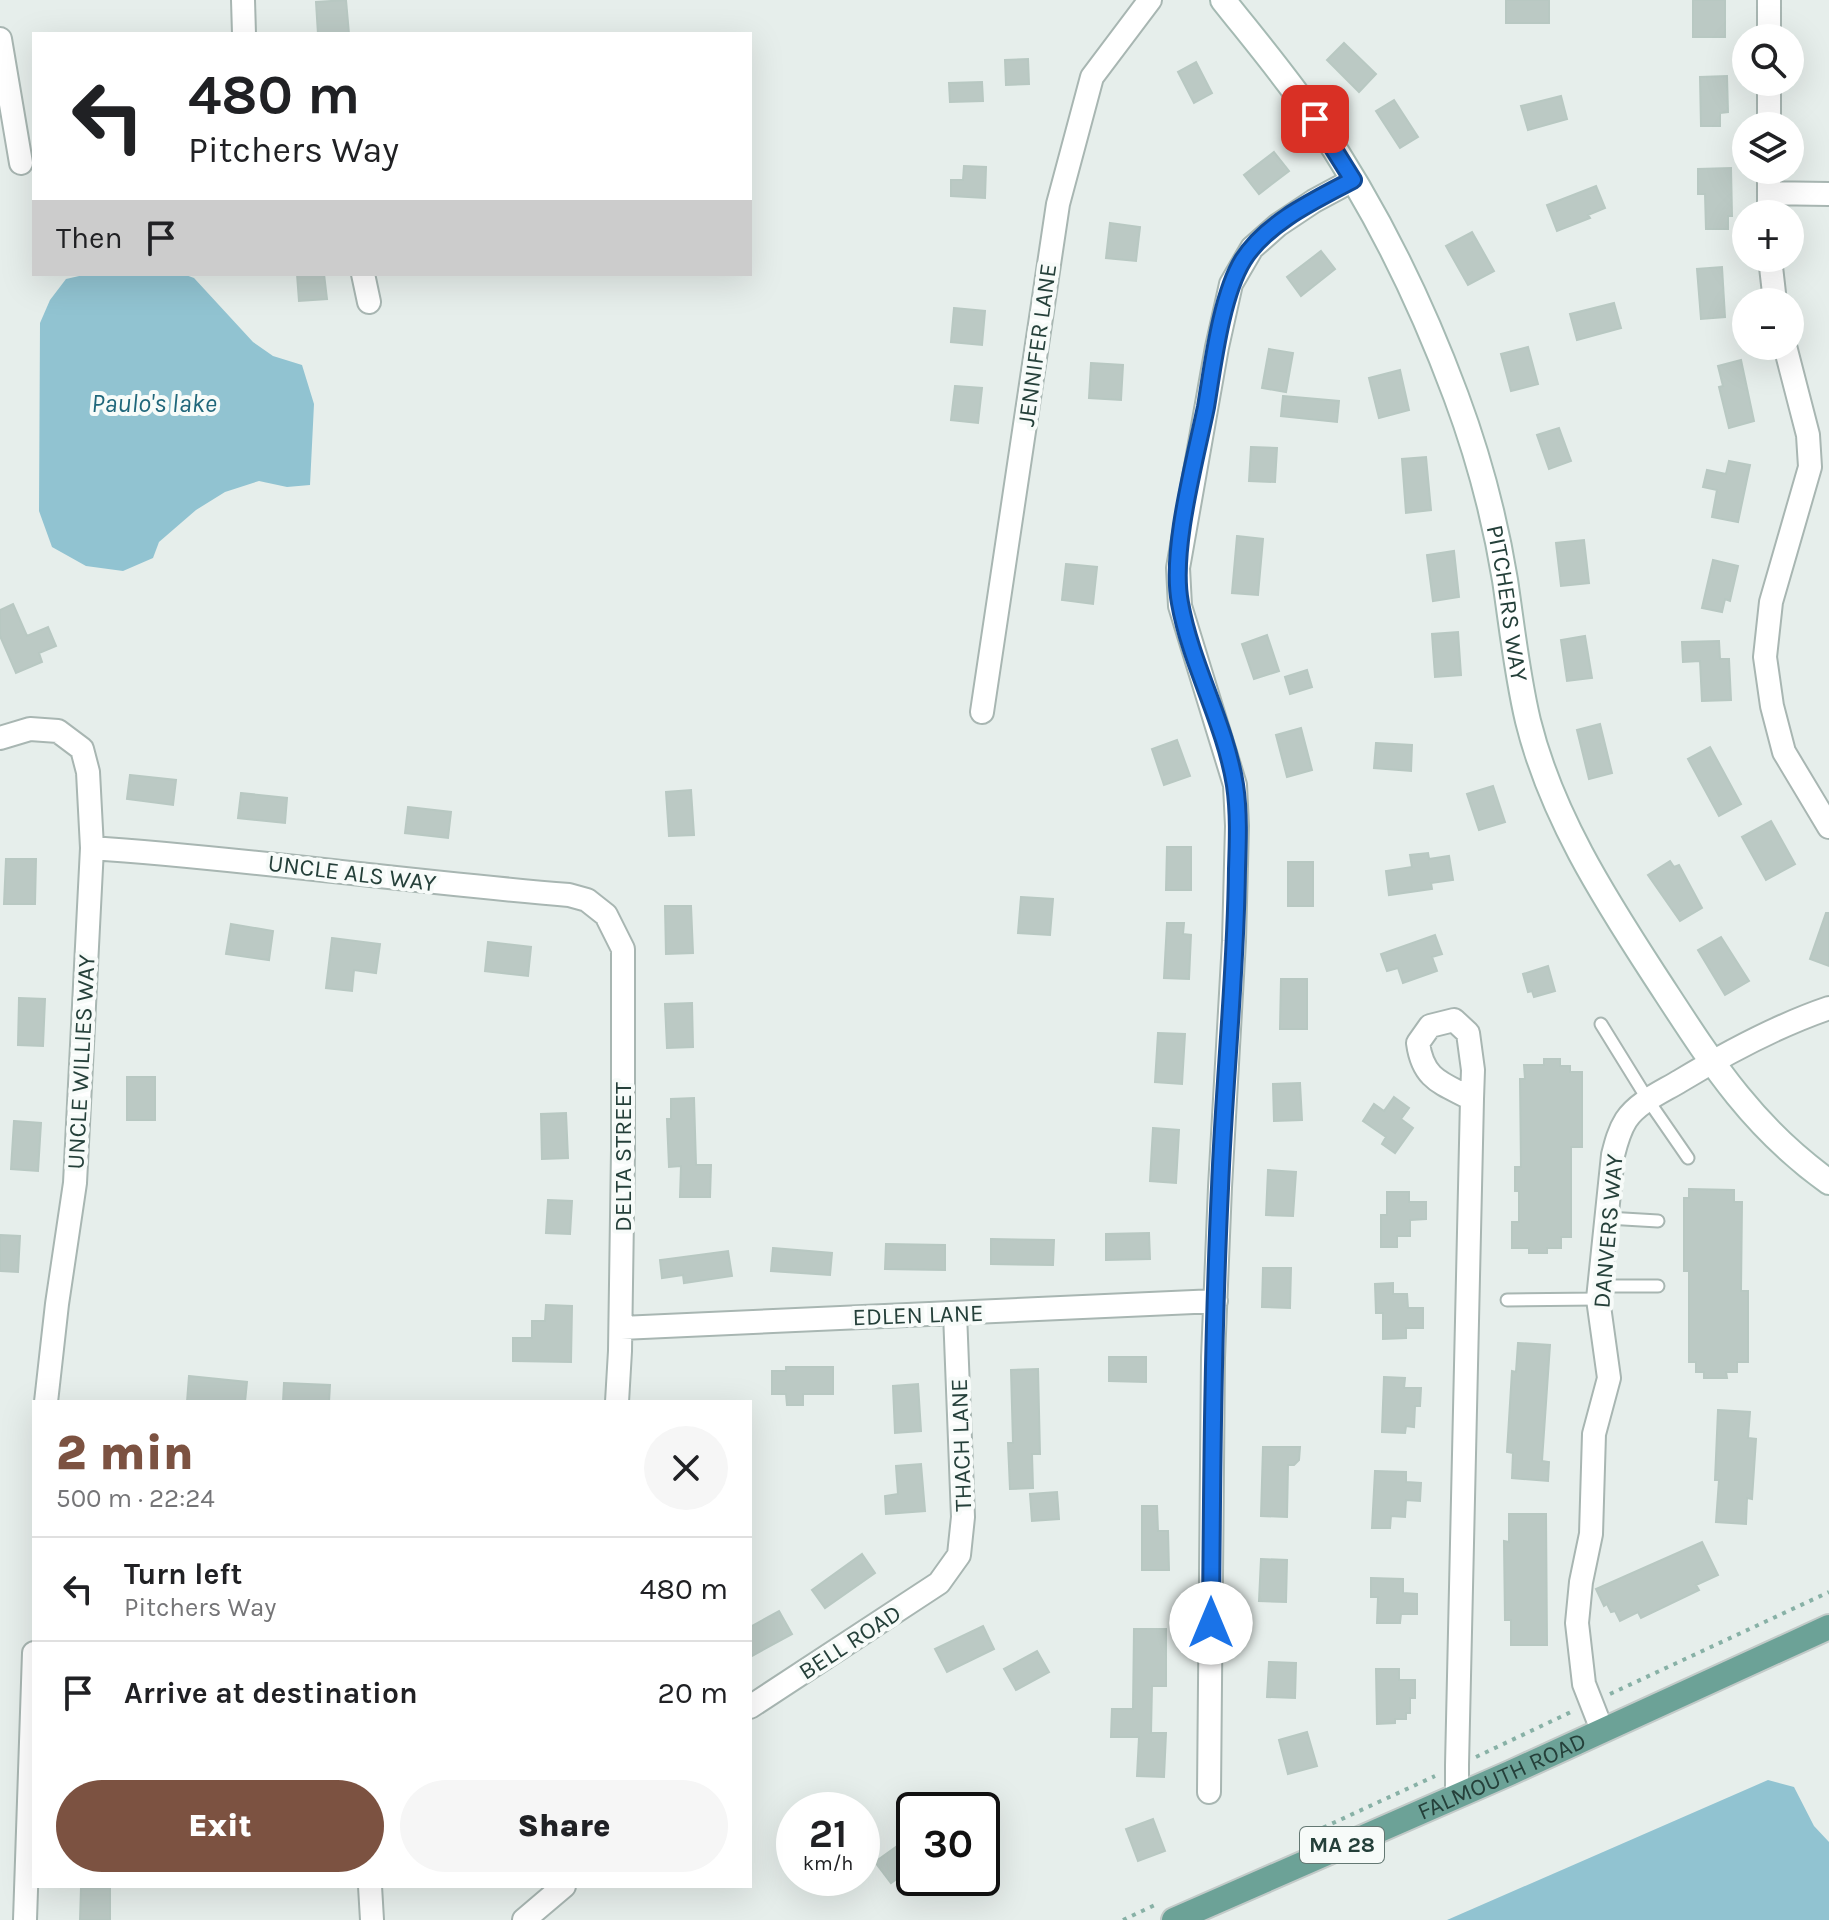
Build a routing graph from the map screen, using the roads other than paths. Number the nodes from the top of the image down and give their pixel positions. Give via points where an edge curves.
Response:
1 (243, 0) edge
2 (1150, 0) edge
3 (1223, 0) edge
4 (1769, 0) edge
5 (1769, 24) edge
6 (244, 32) edge
7 (0, 39) edge
8 (18, 164) edge
9 (1353, 180) junction
10 (1829, 194) edge
11 (1793, 200) edge
12 (363, 276) edge
13 (369, 302) dead end
14 (1789, 360) edge
15 (982, 712) dead end
16 (0, 738) edge
17 (1829, 827) edge
18 (92, 848) junction
19 (606, 915) joint
20 (1829, 1008) edge
21 (1601, 1024) dead end
22 (1712, 1061) junction
23 (1472, 1099) dead end
24 (1648, 1100) junction
25 (1688, 1158) dead end
26 (1829, 1182) edge
27 (1607, 1218) junction
28 (1658, 1221) dead end
29 (1658, 1286) dead end
30 (1599, 1292) junction
31 (1507, 1300) dead end
32 (1216, 1301) junction
33 (955, 1313) junction
34 (621, 1328) junction
35 (46, 1400) edge
36 (617, 1400) edge
37 (947, 1574) joint
38 (1829, 1627) edge
39 (752, 1706) edge
40 (32, 1712) edge
41 (1602, 1730) junction
42 (1209, 1792) dead end
43 (1457, 1796) junction
44 (370, 1888) edge
45 (562, 1888) edge
46 (25, 1920) edge
47 (372, 1920) edge
48 (524, 1920) edge
49 (1174, 1920) edge

1 - 6 street
2 - 15 street, JENNIFER LANE via 1092,77 1058,204
3 - 9 main road, PITCHERS WAY via 1315,119
4 - 5 street
7 - 8 street
9 - 22 main road, PITCHERS WAY via 1423,312 1468,431 1504,579 1528,720 1561,817 1616,916
9 - 32 street via 1278,225 1252,248 1231,284 1178,568 1180,606 1228,756 1236,799
10 - 11 street
12 - 13 street
14 - 17 street via 1808,435 1810,467 1771,602 1765,657 1784,752
16 - 18 street, UNCLE WILLIES WAY via 30,729 61,733 82,749
18 - 19 street, UNCLE ALS WAY via 569,895 587,900
18 - 35 street, UNCLE WILLIES WAY via 75,1183
19 - 34 street, DELTA STREET via 623,949
20 - 22 street, DANVERS WAY via 1783,1024
21 - 24 lane
22 - 24 street, DANVERS WAY
22 - 26 main road, PITCHERS WAY via 1758,1121
23 - 43 street
24 - 25 lane
24 - 27 street, DANVERS WAY via 1631,1114 1619,1135
27 - 28 lane
27 - 30 street, DANVERS WAY
29 - 30 lane
30 - 31 lane
30 - 41 street, DANVERS WAY via 1609,1378 1594,1434 1591,1534 1577,1623 1584,1684
32 - 33 street, EDLEN LANE
32 - 42 street
33 - 34 street, EDLEN LANE
33 - 37 street, THACH LANE via 963,1517 959,1555
34 - 36 street, DELTA STREET
37 - 39 street, BELL ROAD
38 - 41 main road, FALMOUTH ROAD / MA 28
40 - 46 street
41 - 43 main road, FALMOUTH ROAD / MA 28
43 - 49 main road, FALMOUTH ROAD / MA 28
44 - 47 street
45 - 48 street

